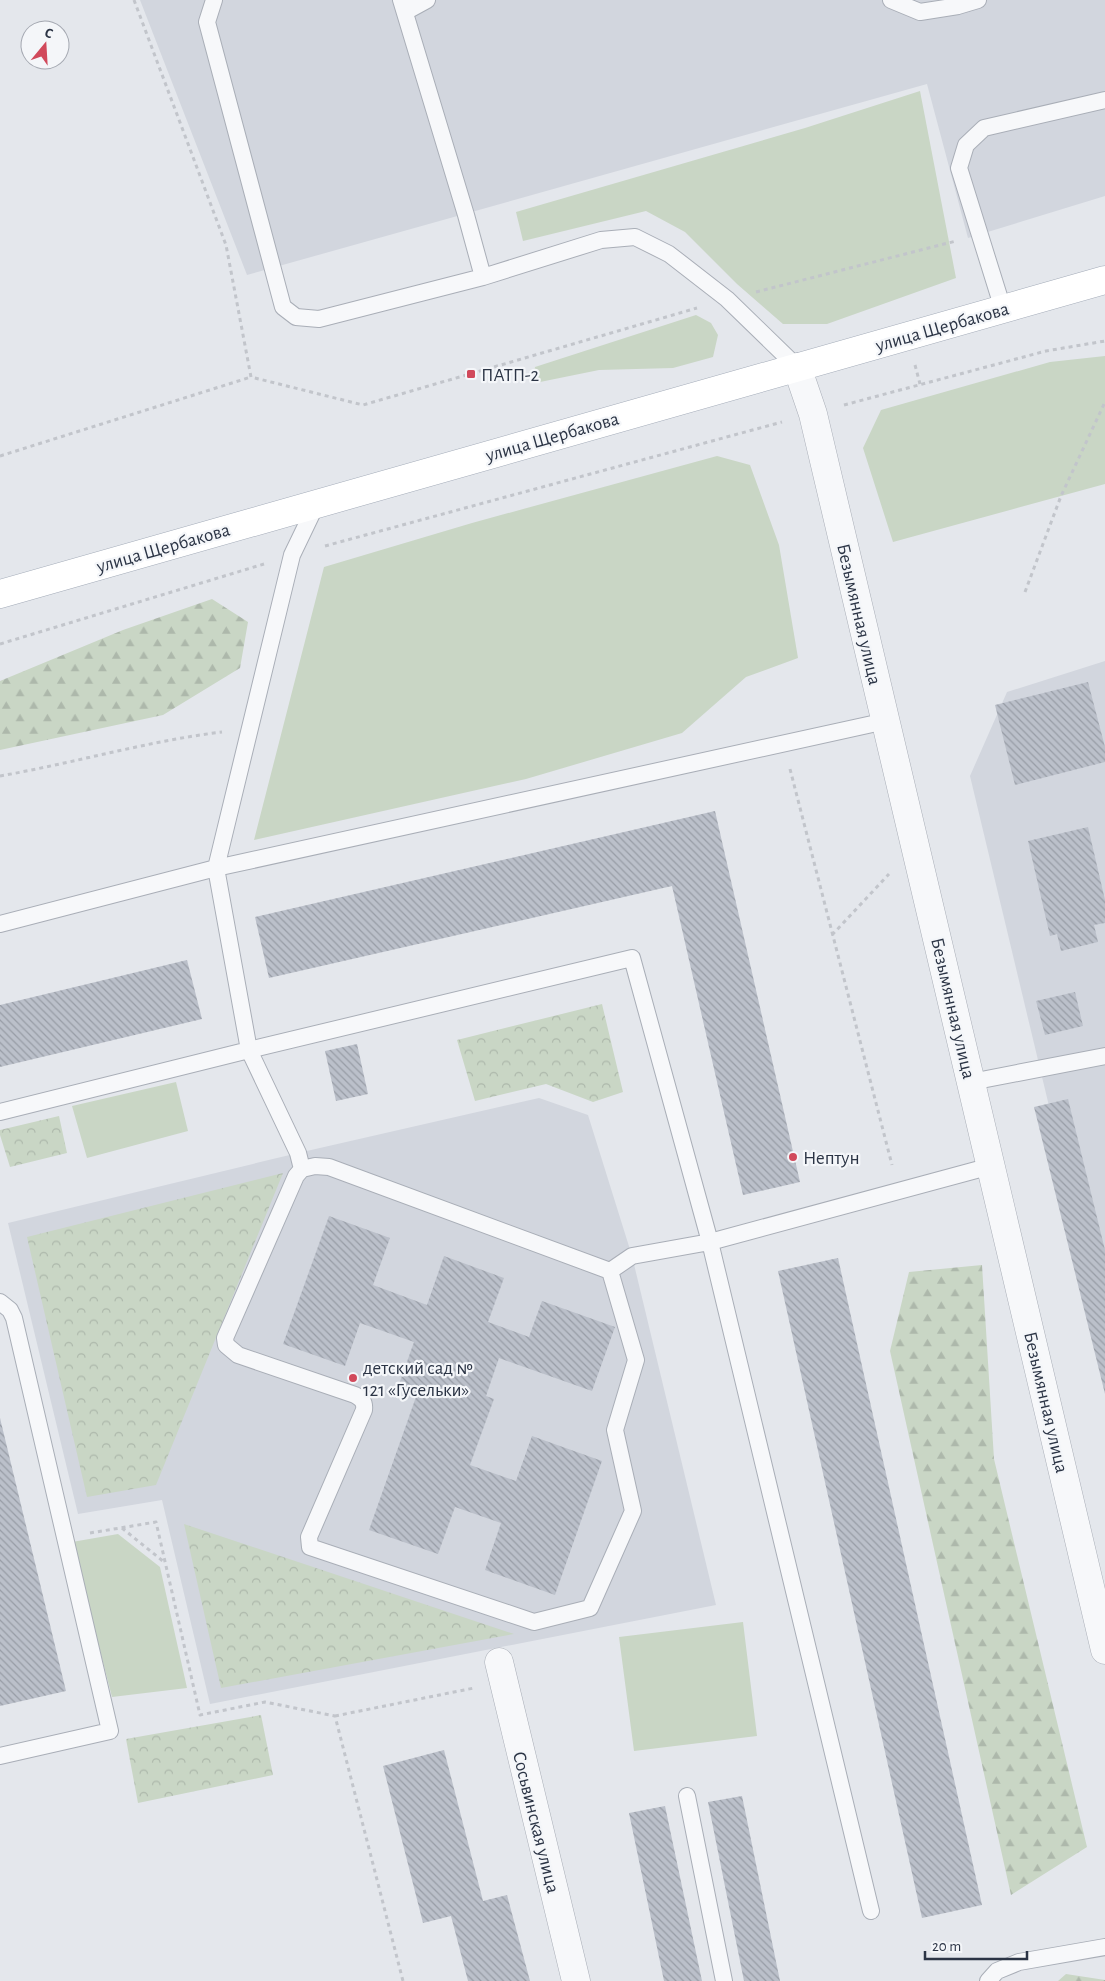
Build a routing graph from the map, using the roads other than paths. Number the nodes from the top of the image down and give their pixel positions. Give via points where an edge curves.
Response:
1 (214, 0) edge
2 (427, 0) edge
3 (891, 0) edge
4 (978, 0) edge
5 (403, 6) edge
6 (1105, 100) edge
7 (483, 277) junction
8 (1105, 280) edge
9 (1003, 309) junction
10 (797, 367) junction
11 (316, 503) junction
12 (0, 594) edge
13 (886, 722) junction
14 (216, 868) junction
15 (0, 924) edge
16 (249, 1050) junction
17 (1105, 1056) edge
18 (971, 1082) junction
19 (0, 1112) edge
20 (991, 1166) junction
21 (302, 1169) junction
22 (710, 1242) junction
23 (610, 1271) junction
24 (0, 1302) edge
25 (1099, 1597) edge
26 (1105, 1650) edge
27 (501, 1672) road end
28 (0, 1756) edge
29 (687, 1796) dead end
30 (871, 1911) dead end
31 (1105, 1947) edge
32 (576, 1981) edge
33 (724, 1981) edge
34 (988, 1981) edge

1 - 7 lane via 207,22 283,307 296,317 319,319
2 - 5 lane
3 - 4 lane via 920,12
5 - 7 lane
6 - 9 lane via 984,128 966,145 959,168
7 - 10 lane via 600,240 635,237 669,254 727,299
8 - 9 main road, улица Щербакова
9 - 10 main road, улица Щербакова
10 - 11 main road, улица Щербакова
10 - 13 street, Безымянная улица via 813,414
11 - 12 main road, улица Щербакова
11 - 14 lane via 292,555
13 - 14 lane
13 - 18 street, Безымянная улица
14 - 15 lane
14 - 16 lane
16 - 19 lane
16 - 21 lane via 298,1152
16 - 22 lane via 632,958
17 - 18 lane
18 - 20 street, Безымянная улица
20 - 22 lane
20 - 25 street, Безымянная улица
21 - 23 lane via 328,1167
21 - 23 lane via 296,1176 226,1338 226,1345 238,1355 355,1395 365,1403 309,1537 310,1547 534,1622 590,1608 633,1511 615,1430 636,1360
22 - 23 lane via 632,1256
22 - 30 lane
24 - 28 lane via 14,1318 110,1731
25 - 26 street, Безымянная улица
27 - 32 street, Сосьвинская улица
29 - 33 lane
31 - 34 lane via 1019,1962 998,1971

